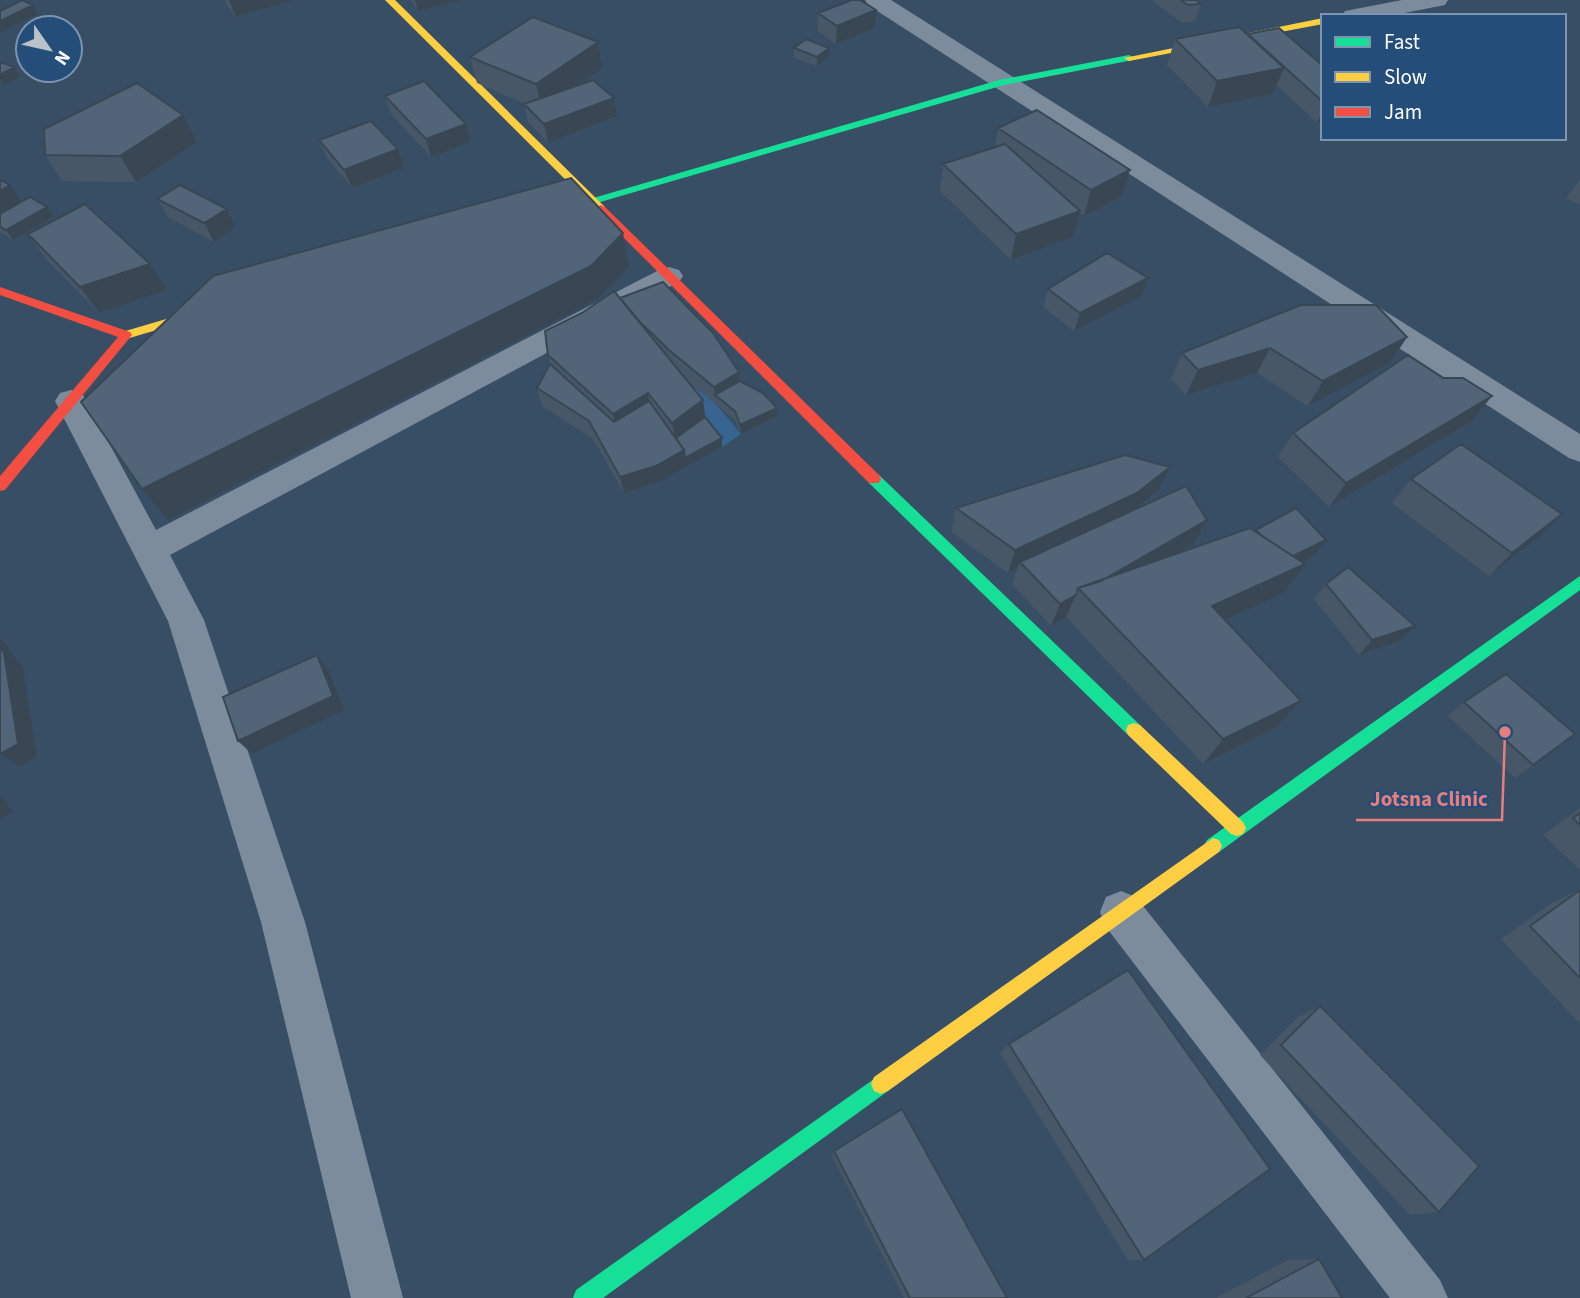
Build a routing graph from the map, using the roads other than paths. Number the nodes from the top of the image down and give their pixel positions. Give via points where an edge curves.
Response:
1 (390, 0) edge
2 (876, 0) edge
3 (1437, 0) edge
4 (1364, 14) edge
5 (1321, 22) edge
6 (1003, 82) junction
7 (592, 200) junction
8 (526, 219) edge
9 (669, 276) junction
10 (0, 291) edge
11 (233, 304) edge
12 (127, 335) junction
13 (71, 401) junction
14 (1580, 450) edge
15 (0, 486) edge
16 (149, 550) junction
17 (1580, 582) edge
18 (1237, 828) junction
19 (1121, 912) junction
20 (377, 1298) edge
21 (584, 1298) edge
22 (1422, 1298) edge

1 - 7 street
2 - 6 street
3 - 4 street
5 - 6 street
6 - 7 street
6 - 14 street
7 - 8 street
7 - 9 street
9 - 16 street
9 - 18 street via 962,566
10 - 12 street
11 - 12 street
12 - 13 street
13 - 15 street
13 - 16 street
16 - 20 street via 186,620 283,922
17 - 18 street
18 - 19 street
19 - 21 street
19 - 22 street

